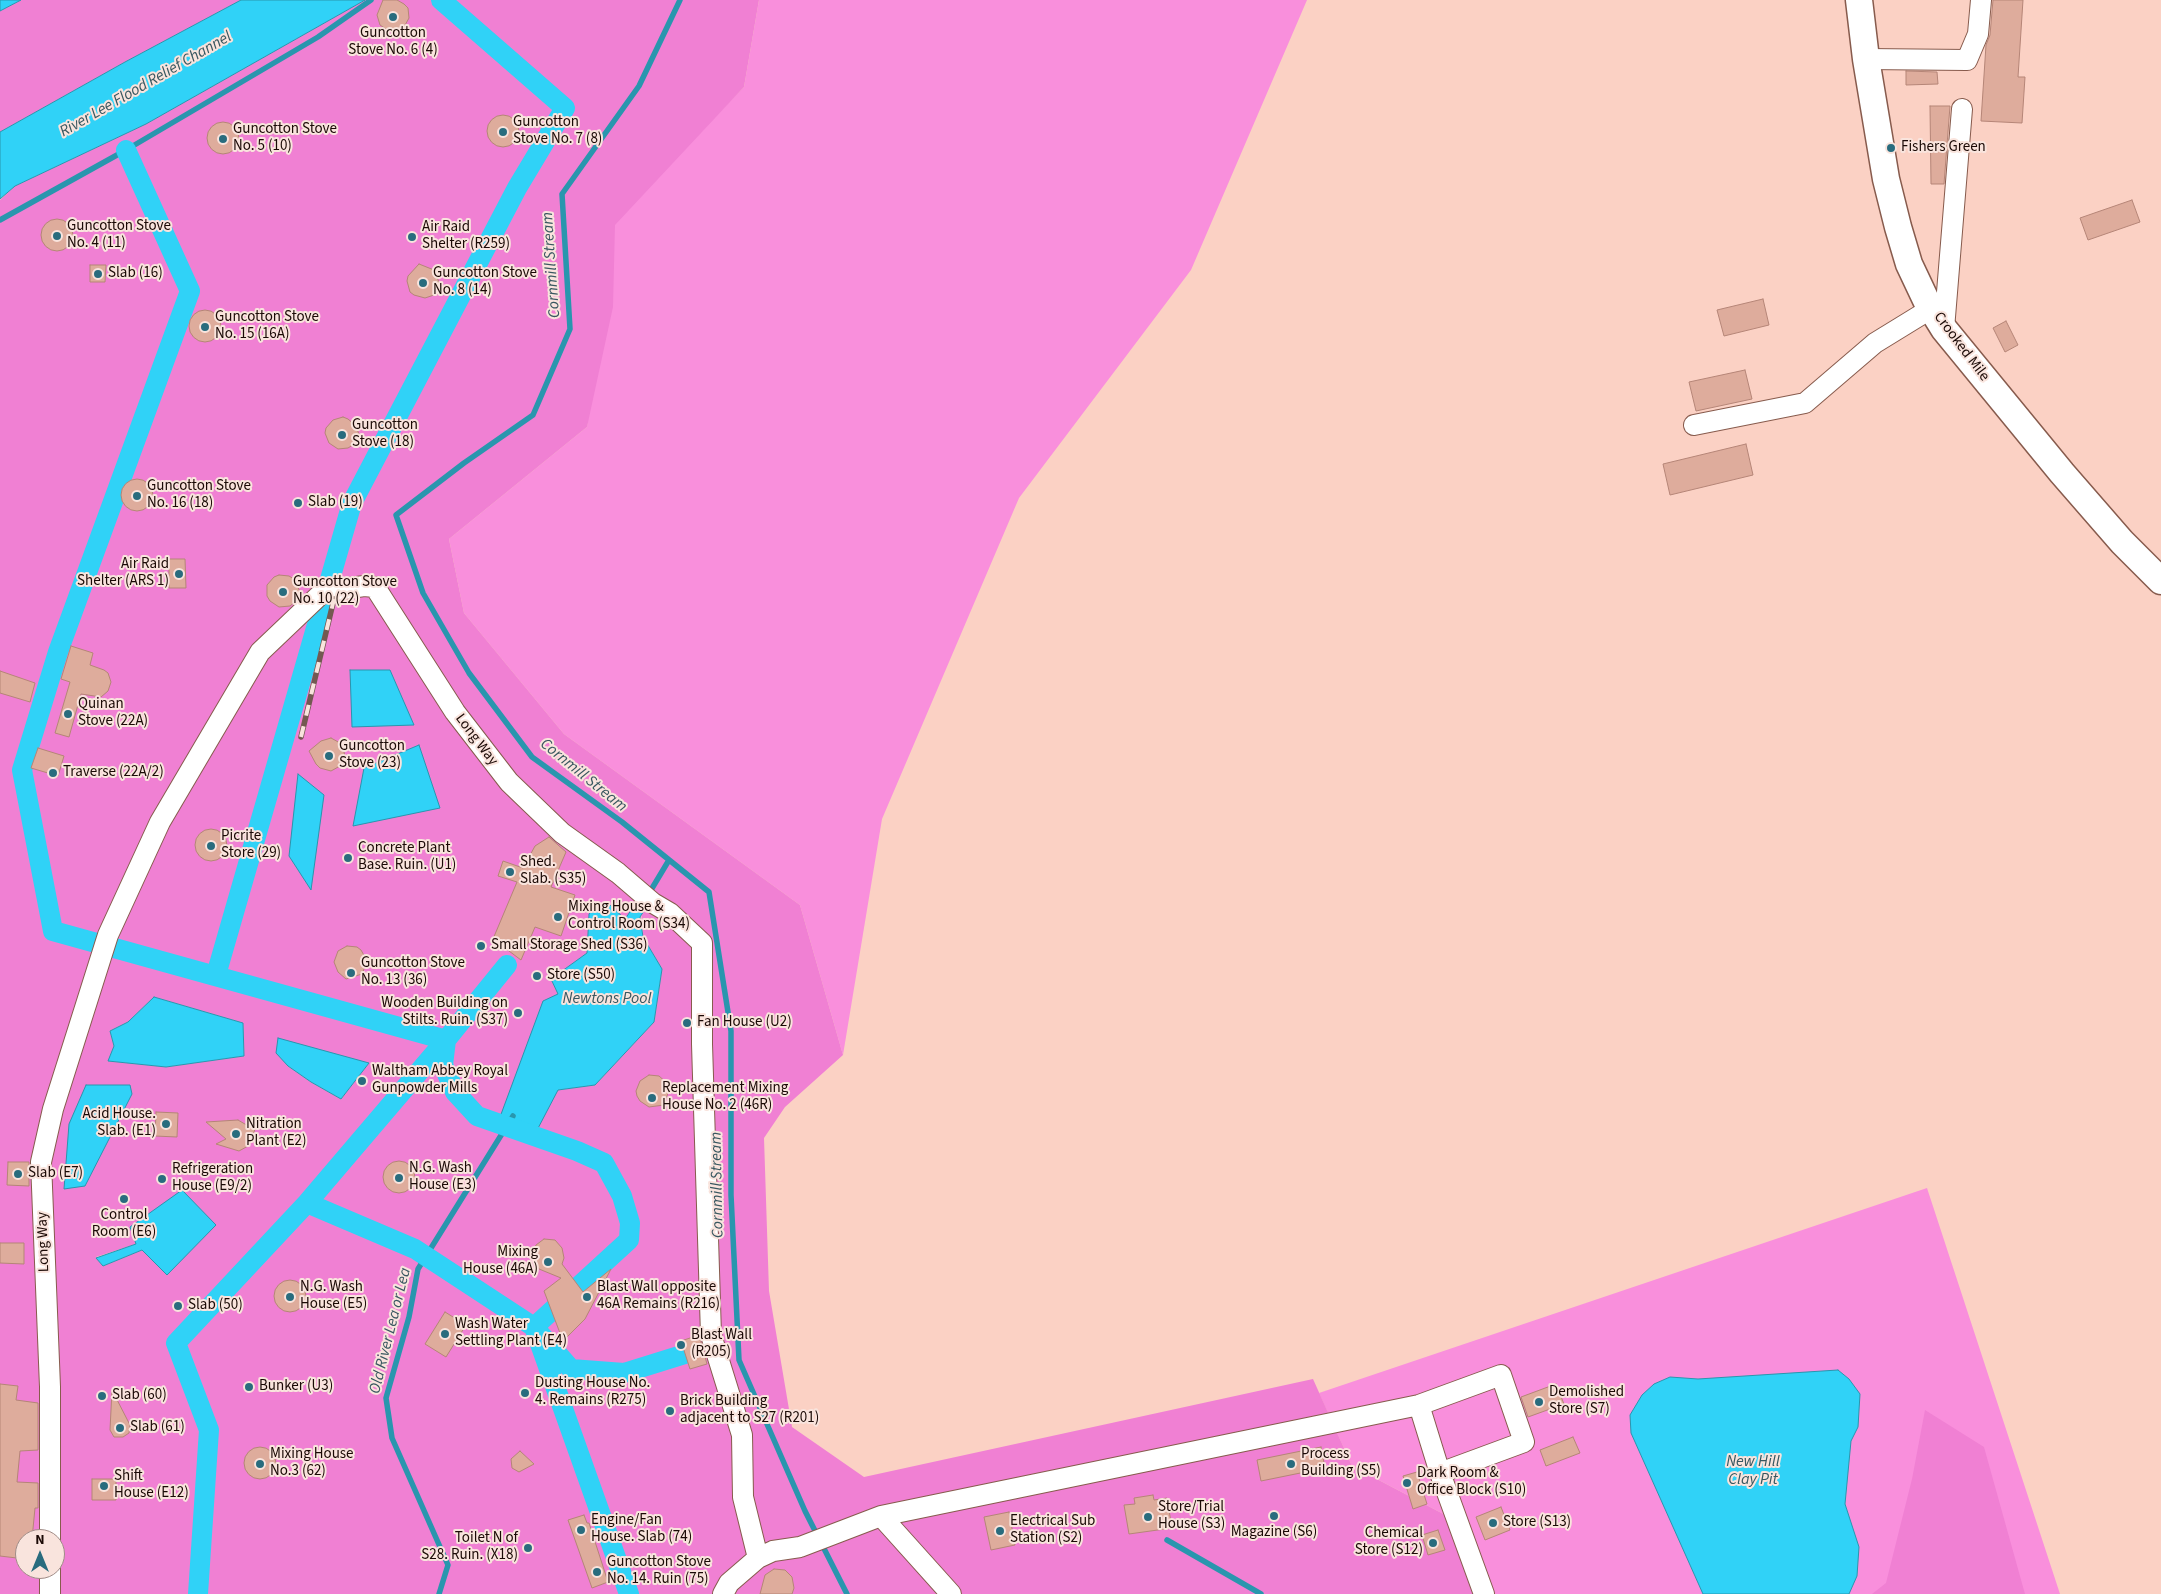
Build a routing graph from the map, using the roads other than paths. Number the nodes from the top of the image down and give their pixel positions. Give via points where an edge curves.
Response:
1 (1859, 0) edge
2 (1981, 0) edge
3 (1866, 59) junction
4 (1962, 109) dead end
5 (1938, 318) junction
6 (1694, 425) dead end
7 (2161, 580) edge
8 (1419, 1405) junction
9 (1440, 1473) junction
10 (881, 1516) junction
11 (50, 1529) edge
12 (758, 1558) junction
13 (50, 1579) edge
14 (50, 1594) edge
15 (723, 1594) edge
16 (951, 1594) edge
17 (1484, 1594) edge

1 - 3 main road, Crooked Mile
2 - 3 lane via 1978,34 1967,60
3 - 5 main road, Crooked Mile via 1886,178 1898,227 1909,264
4 - 5 lane
5 - 6 lane via 1875,343 1805,403
5 - 7 main road, Crooked Mile via 2062,473 2122,542
8 - 9 lane
8 - 9 lane via 1501,1375 1524,1442
8 - 10 lane
9 - 17 lane
10 - 12 lane via 800,1547 774,1551
10 - 16 lane
11 - 12 lane, Long Way via 50,1387 41,1162 53,1109 108,935 160,822 260,652 328,591 375,587 455,712 508,782 562,832 670,913 702,943 711,1336 742,1436 744,1497
12 - 15 lane via 729,1583
13 - 14 lane

